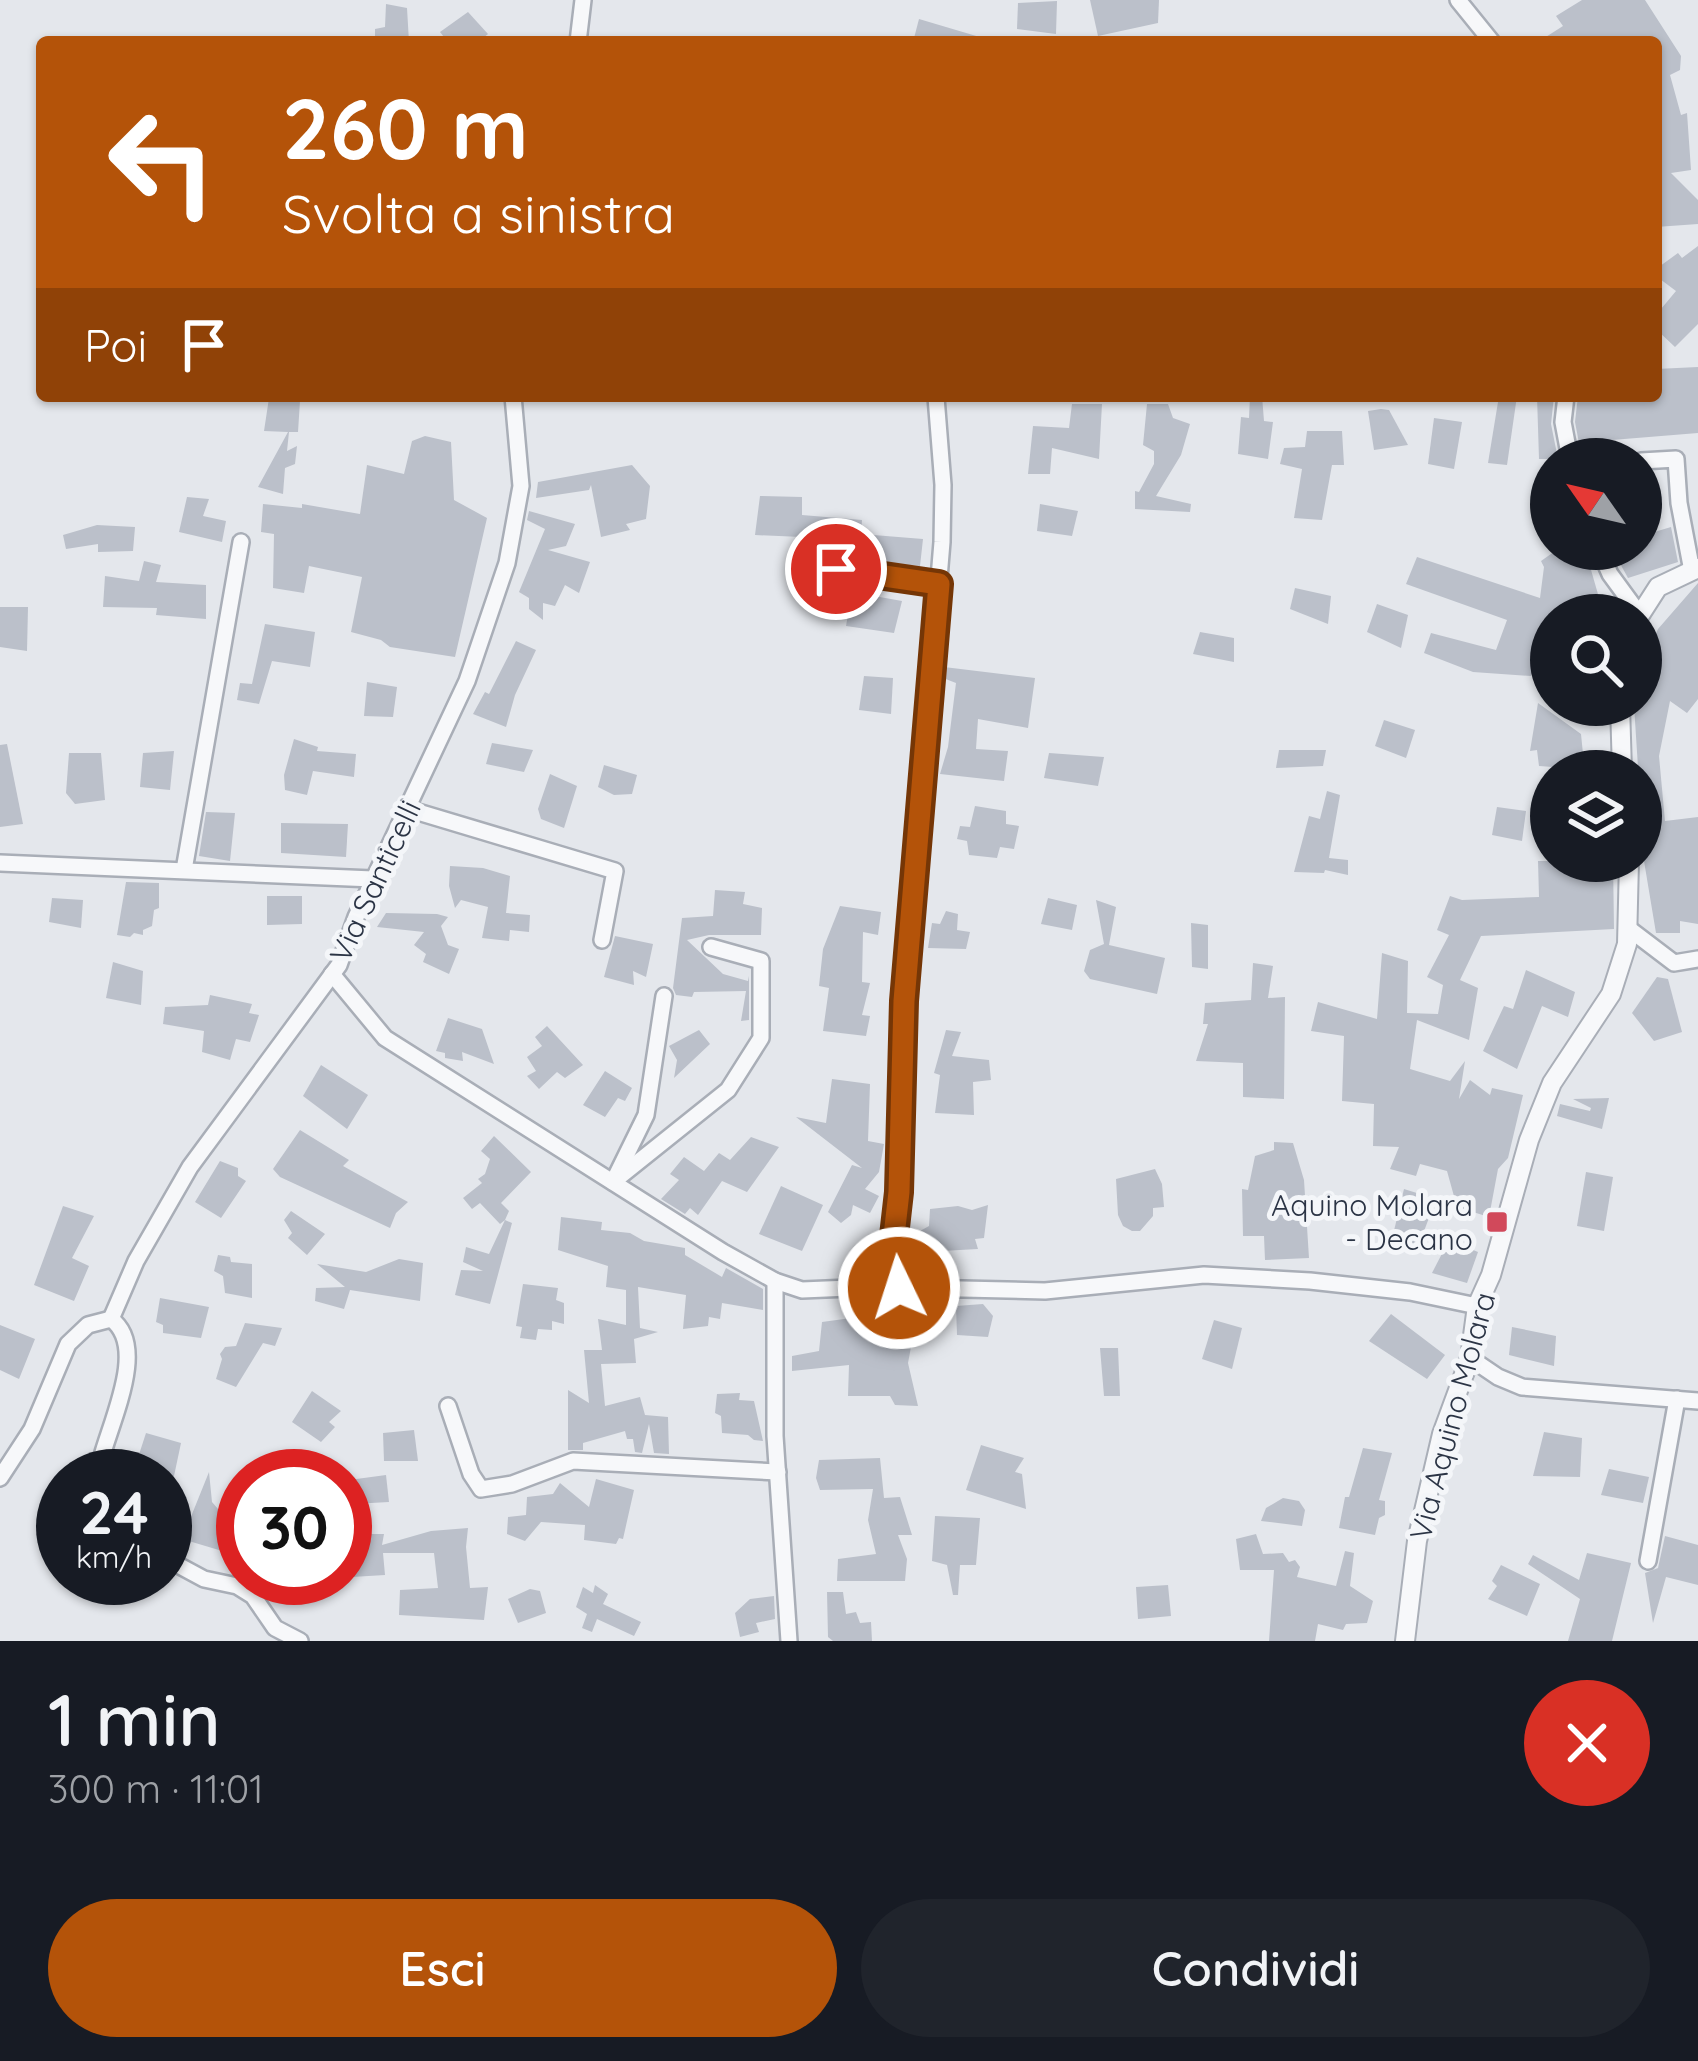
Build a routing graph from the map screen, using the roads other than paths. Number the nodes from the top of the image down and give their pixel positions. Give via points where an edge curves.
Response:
1 (583, 0) edge
2 (1457, 0) edge
3 (579, 36) edge
4 (1487, 36) edge
5 (514, 402) edge
6 (936, 402) edge
7 (1565, 402) edge
8 (1566, 438) edge
9 (1662, 460) edge
10 (241, 542) dead end
11 (836, 569) dead end
12 (1695, 569) edge
13 (939, 584) junction
14 (1654, 594) edge
15 (408, 808) junction
16 (0, 863) edge
17 (184, 870) junction
18 (373, 880) junction
19 (1629, 882) edge
20 (1628, 928) junction
21 (602, 940) dead end
22 (711, 946) dead end
23 (1698, 959) edge
24 (332, 974) junction
25 (664, 996) dead end
26 (613, 1182) junction
27 (775, 1281) junction
28 (899, 1288) junction
29 (1477, 1306) junction
30 (111, 1319) junction
31 (1470, 1358) junction
32 (1677, 1399) junction
33 (1698, 1401) edge
34 (448, 1406) dead end
35 (104, 1449) edge
36 (778, 1472) junction
37 (0, 1478) edge
38 (1648, 1562) dead end
39 (192, 1573) edge
40 (308, 1640) edge
41 (789, 1641) edge
42 (1405, 1641) edge

1 - 3 street
2 - 4 street
5 - 15 street, Via Santicelli via 521,486 507,563 467,681
6 - 13 street
7 - 8 street
9 - 12 street via 1676,459
10 - 17 street
11 - 13 street
12 - 14 street
13 - 28 street via 904,1001
15 - 18 street, Via Santicelli
15 - 21 street via 615,871
16 - 17 street
17 - 18 street
18 - 24 street, Via Santicelli
19 - 20 street, Via Aquino Molara
20 - 23 street via 1674,964
20 - 29 street, Via Aquino Molara via 1611,994 1552,1082
22 - 26 street via 761,961 761,1038 728,1090
24 - 26 street via 385,1038
24 - 30 street, Via Santicelli via 190,1167
25 - 26 street via 646,1115
26 - 27 street
27 - 28 street via 802,1290
27 - 36 street
28 - 29 street via 1045,1291 1204,1275 1410,1292
29 - 31 street, Via Aquino Molara
30 - 35 street via 128,1354
30 - 37 street via 88,1325 68,1344 32,1429
31 - 32 street via 1522,1387
31 - 42 street, Via Aquino Molara via 1427,1498
32 - 33 street
32 - 38 street
34 - 36 street via 482,1489 573,1461
36 - 41 street
39 - 40 street via 253,1595 274,1628

